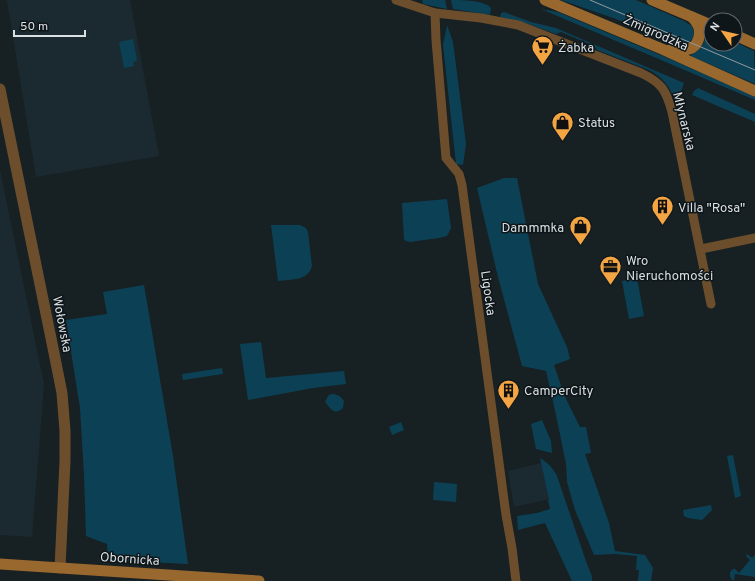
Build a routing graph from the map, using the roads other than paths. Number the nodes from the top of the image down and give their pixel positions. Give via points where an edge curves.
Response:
1 (396, 0) edge
2 (545, 0) edge
3 (652, 0) edge
4 (435, 13) junction
5 (692, 17) junction
6 (703, 22) edge
7 (743, 39) edge
8 (755, 44) edge
9 (662, 49) junction
10 (0, 89) edge
11 (755, 91) edge
12 (755, 238) edge
13 (701, 249) junction
14 (712, 304) dead end
15 (0, 564) edge
16 (60, 568) junction
17 (259, 581) edge
18 (516, 581) edge

1 - 4 street, Młynarska
2 - 9 main road, Żmigrodzka
3 - 5 main road
4 - 13 street, Młynarska via 518,25 641,73 659,84 666,93 672,112
4 - 18 street, Ligocka via 446,158 459,174 462,185
5 - 6 main road
5 - 9 main road via 700,29 697,42 691,48 681,50
7 - 8 main road
9 - 11 main road, Żmigrodzka
10 - 16 street, Wołowska via 62,394 65,461
12 - 13 street
13 - 14 street, Młynarska
15 - 16 main road, Obornicka
16 - 17 main road, Obornicka

